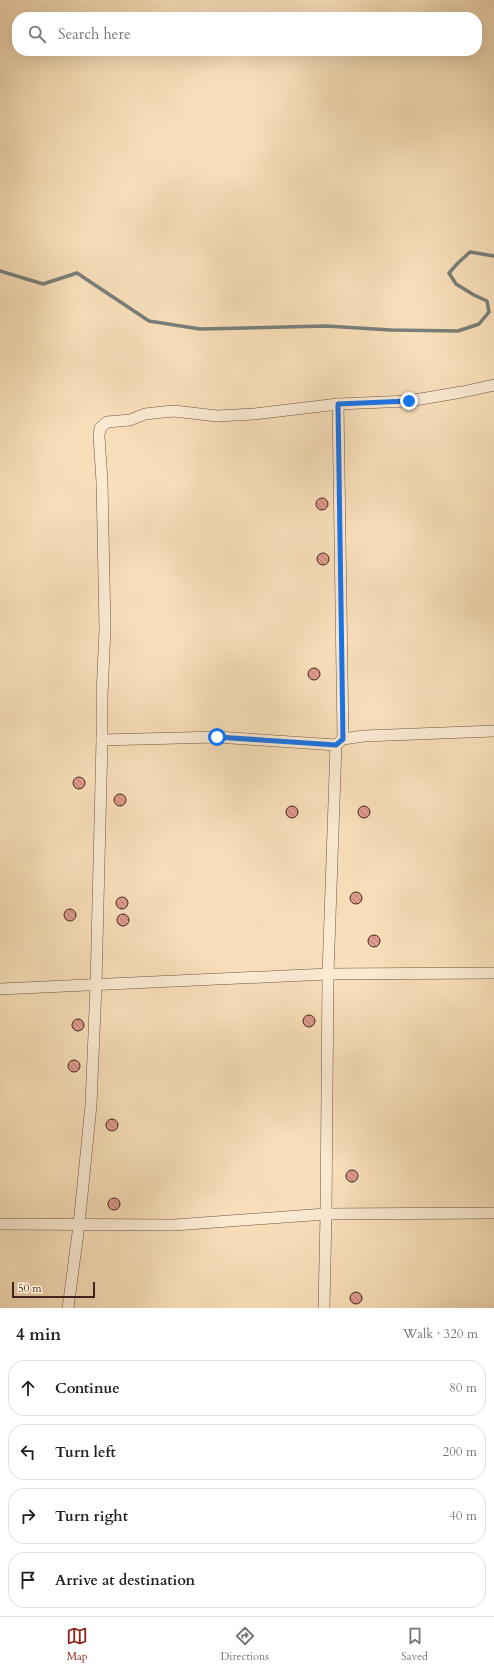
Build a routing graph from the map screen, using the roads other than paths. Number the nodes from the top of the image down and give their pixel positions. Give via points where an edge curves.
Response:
1 (494, 385) edge
2 (338, 404) junction
3 (494, 731) edge
4 (102, 740) junction
5 (339, 742) junction
6 (494, 973) edge
7 (328, 974) junction
8 (96, 986) junction
9 (0, 989) edge
10 (494, 1213) edge
11 (326, 1214) junction
12 (0, 1224) edge
13 (79, 1225) junction
14 (68, 1308) edge
15 (324, 1308) edge

1 - 2 street via 409,401
2 - 4 street via 217,416 163,412 145,414 130,420 107,422 100,428 98,436 102,482 105,629
2 - 5 street
3 - 5 street via 364,736
4 - 5 street via 217,737
4 - 8 street
5 - 7 street
6 - 7 street
7 - 8 street
7 - 11 street
8 - 9 street
8 - 13 street via 91,1105
10 - 11 street
11 - 13 street via 175,1225
11 - 15 street
12 - 13 street
13 - 14 street

